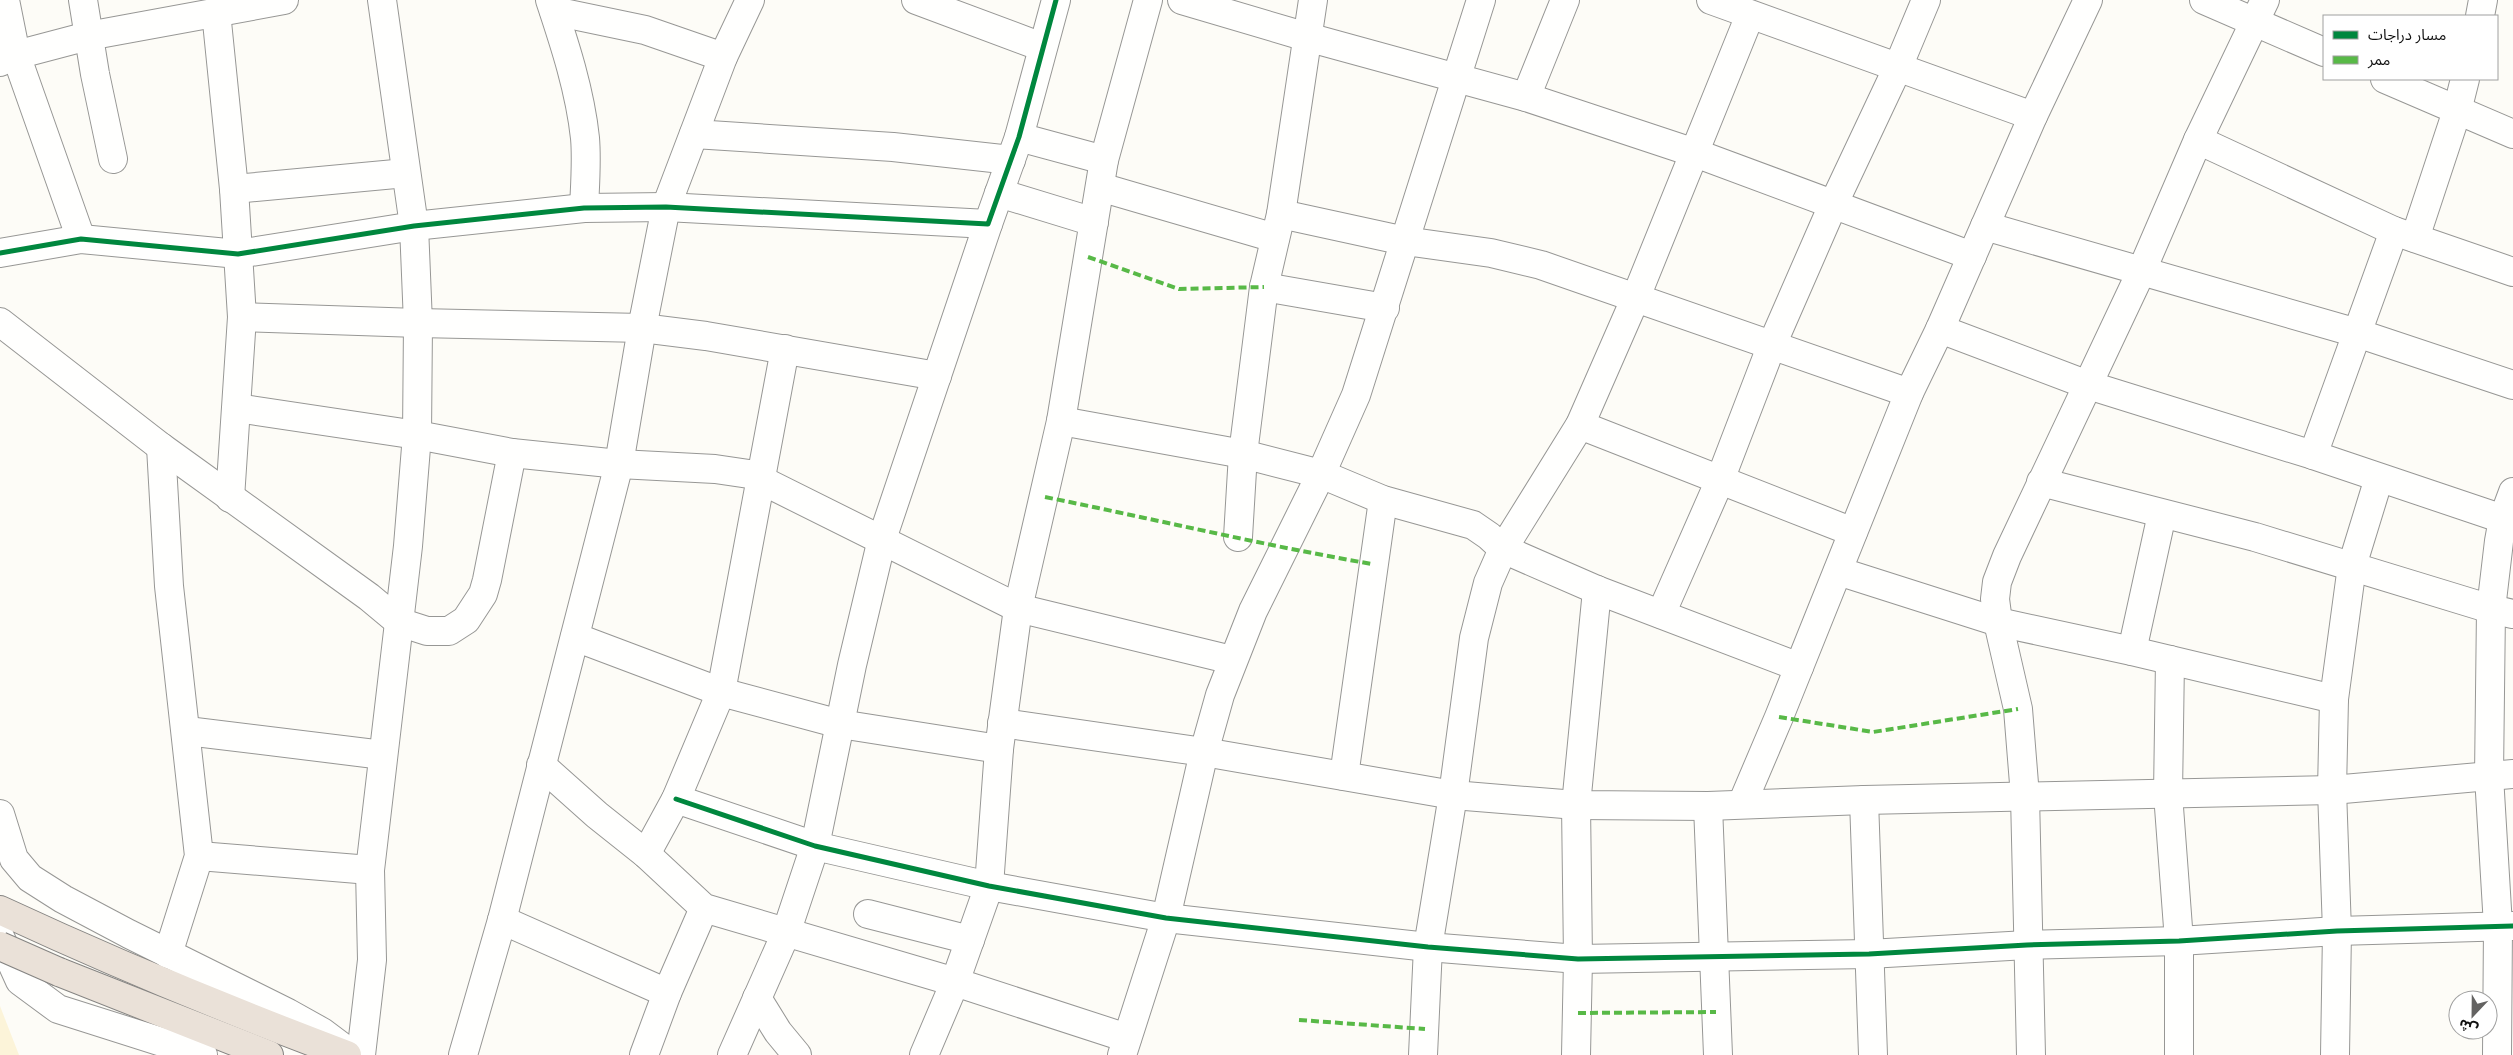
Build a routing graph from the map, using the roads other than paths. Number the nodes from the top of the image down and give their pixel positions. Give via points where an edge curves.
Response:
1 (5, 0) edge
2 (83, 0) edge
3 (284, 0) edge
4 (382, 0) edge
5 (750, 0) edge
6 (916, 0) edge
7 (1056, 0) edge
8 (1148, 0) edge
9 (1182, 0) edge
10 (1313, 0) edge
11 (1481, 0) edge
12 (1564, 0) edge
13 (1711, 0) edge
14 (1926, 0) edge
15 (2088, 0) edge
16 (2204, 0) edge
17 (2483, 0) edge
18 (552, 6) edge
19 (2260, 11) edge
20 (216, 12) junction
21 (1750, 15) junction
22 (2480, 15) edge
23 (88, 36) junction
24 (1307, 37) junction
25 (1042, 47) junction
26 (2323, 51) edge
27 (723, 56) junction
28 (8, 59) edge
29 (1898, 67) junction
30 (1458, 78) junction
31 (2387, 80) edge
32 (2465, 80) edge
33 (1526, 96) junction
34 (2458, 111) junction
35 (2033, 116) junction
36 (694, 134) junction
37 (2513, 134) edge
38 (2198, 140) junction
39 (1015, 148) junction
40 (1695, 153) junction
41 (113, 159) dead end
42 (1104, 160) junction
43 (406, 173) junction
44 (1100, 187) junction
45 (234, 189) junction
46 (999, 193) junction
47 (1832, 205) junction
48 (666, 207) junction
49 (584, 208) junction
50 (1094, 222) junction
51 (988, 224) junction
52 (414, 226) junction
53 (1278, 226) junction
54 (1985, 226) junction
55 (2405, 234) junction
56 (81, 239) junction
57 (1405, 241) junction
58 (0, 253) edge
59 (238, 254) junction
60 (1972, 256) junction
61 (2142, 270) junction
62 (2513, 272) edge
63 (1264, 287) junction
64 (1636, 297) junction
65 (1385, 308) junction
66 (242, 317) junction
67 (0, 322) edge
68 (418, 323) junction
69 (642, 328) junction
70 (1940, 329) junction
71 (2357, 333) junction
72 (1771, 347) junction
73 (785, 349) junction
74 (937, 376) junction
75 (2088, 385) junction
76 (2513, 385) edge
77 (1909, 393) junction
78 (237, 408) junction
79 (1061, 421) junction
80 (1580, 425) junction
81 (417, 436) junction
82 (161, 447) junction
83 (512, 453) junction
84 (1243, 454) junction
85 (2313, 455) junction
86 (619, 464) junction
87 (1321, 474) junction
88 (2379, 478) junction
89 (760, 479) junction
90 (1720, 480) junction
91 (2041, 482) junction
92 (2513, 492) edge
93 (230, 498) junction
94 (1383, 500) junction
95 (2162, 514) junction
96 (2503, 519) junction
97 (1853, 532) junction
98 (1238, 537) dead end
99 (882, 540) junction
100 (1503, 549) junction
101 (2352, 566) junction
102 (1838, 571) junction
103 (1597, 590) junction
104 (1018, 608) junction
105 (2502, 612) edge
106 (1661, 614) junction
107 (399, 622) junction
108 (1998, 622) junction
109 (575, 637) junction
110 (2132, 650) junction
111 (1232, 660) junction
112 (2170, 660) junction
113 (1799, 667) junction
114 (721, 692) junction
115 (2334, 699) junction
116 (1002, 723) junction
117 (840, 724) junction
118 (187, 731) junction
119 (999, 750) junction
120 (1204, 752) junction
121 (383, 755) junction
122 (541, 765) junction
123 (2501, 775) edge
124 (1344, 776) junction
125 (2332, 790) junction
126 (2168, 794) junction
127 (1453, 795) junction
128 (2025, 796) junction
129 (676, 798) junction
130 (1864, 800) junction
131 (1742, 804) junction
132 (1576, 806) junction
133 (1708, 806) junction
134 (0, 814) edge
135 (815, 846) junction
136 (646, 854) junction
137 (199, 856) junction
138 (370, 870) junction
139 (989, 886) junction
140 (704, 908) junction
141 (0, 910) edge
142 (868, 914) dead end
143 (1166, 918) junction
144 (502, 920) junction
145 (2505, 926) edge
146 (2337, 931) junction
147 (786, 933) junction
148 (0, 937) edge
149 (970, 940) junction
150 (2178, 941) junction
151 (2027, 945) junction
152 (0, 946) edge
153 (1428, 947) junction
154 (168, 954) junction
155 (1869, 954) junction
156 (1713, 957) junction
157 (1578, 959) junction
158 (955, 982) junction
159 (667, 993) junction
160 (757, 998) junction
161 (1124, 1046) edge
162 (203, 1055) edge
163 (268, 1055) edge
164 (347, 1055) edge
165 (354, 1055) edge
166 (361, 1055) edge
167 (463, 1055) edge
168 (644, 1055) edge
169 (732, 1055) edge
170 (797, 1055) edge
171 (924, 1055) edge
172 (1423, 1055) edge
173 (1576, 1055) edge
174 (1718, 1055) edge
175 (1873, 1055) edge
176 (2031, 1055) edge
177 (2180, 1055) edge
178 (2335, 1055) edge
179 (2497, 1055) edge

1 - 28 street
2 - 23 street
3 - 20 street
4 - 43 street
5 - 27 street
6 - 25 street
7 - 25 street
8 - 42 street
9 - 24 street
10 - 24 street
11 - 30 street
12 - 33 street
13 - 21 street
14 - 29 street
15 - 35 street
16 - 19 street
17 - 22 street
18 - 27 street via 645,30
18 - 49 street via 577,86 582,117
19 - 26 street
19 - 38 street
20 - 23 street
20 - 45 street
21 - 29 street
21 - 40 street
23 - 28 street
23 - 41 street
24 - 30 street
24 - 53 street
25 - 39 street
27 - 36 street
28 - 56 street
29 - 35 street
29 - 47 street
30 - 33 street
30 - 57 street
31 - 34 street
32 - 34 street
33 - 40 street
34 - 37 street
34 - 55 street
35 - 54 street
36 - 39 street via 893,147
36 - 48 street
38 - 55 street
38 - 61 street
39 - 42 street
39 - 46 street
40 - 47 street
40 - 64 street
42 - 44 street
43 - 45 street
43 - 52 street
44 - 50 street
44 - 53 street
45 - 59 street
46 - 50 street
46 - 51 street
47 - 60 street
47 - 72 street
48 - 49 street
48 - 51 street
48 - 69 street
49 - 52 street
50 - 79 street
51 - 74 street
52 - 59 street
52 - 68 street
53 - 57 street
53 - 63 street
54 - 60 street
54 - 61 street
55 - 62 street
55 - 71 street
56 - 58 street
56 - 59 street
57 - 64 street via 1511,257
57 - 65 street
59 - 66 street
60 - 70 street
61 - 71 street
61 - 75 street
63 - 65 street
63 - 84 street
64 - 72 street
64 - 80 street
65 - 87 street via 1356,395
66 - 68 street
66 - 78 street
67 - 82 street
68 - 69 street
68 - 81 street
69 - 73 street
69 - 86 street
70 - 75 street
70 - 77 street
71 - 76 street
71 - 85 street
72 - 77 street
72 - 90 street
73 - 74 street
73 - 89 street
74 - 99 street
75 - 85 street
75 - 91 street
77 - 97 street
78 - 81 street
78 - 93 street
79 - 84 street
79 - 104 street
80 - 90 street
80 - 100 street
81 - 83 street
81 - 107 street
82 - 93 street
82 - 118 street via 169,586
83 - 86 street
83 - 107 street via 487,580 475,608 466,620 449,631 427,631
84 - 87 street
84 - 98 street
85 - 88 street
86 - 89 street via 715,469
86 - 109 street
87 - 94 street
87 - 111 street
88 - 96 street
88 - 101 street
89 - 99 street
89 - 114 street
90 - 97 street
90 - 106 street
91 - 95 street
91 - 108 street via 1997,582
92 - 96 street
93 - 107 street
94 - 100 street via 1473,526
94 - 124 street
95 - 101 street
95 - 110 street
96 - 105 street via 2495,563
97 - 102 street
99 - 104 street
99 - 117 street
100 - 103 street
100 - 127 street via 1480,611
101 - 105 street
101 - 115 street
102 - 108 street
102 - 113 street
103 - 106 street
103 - 132 street
104 - 111 street
104 - 116 street
105 - 123 street
106 - 113 street
107 - 121 street
108 - 110 street
108 - 128 street via 2018,709
109 - 114 street
109 - 122 street
110 - 112 street
111 - 120 street
112 - 115 street
112 - 126 street
113 - 131 street
114 - 117 street
114 - 129 street
115 - 125 street
116 - 119 street
116 - 120 street
117 - 119 street
117 - 135 street
118 - 121 street
118 - 137 street
119 - 139 street
120 - 124 street
120 - 143 street
121 - 138 street
122 - 136 street
122 - 144 street
123 - 125 street
123 - 145 street
124 - 127 street
125 - 126 street
125 - 146 street
126 - 128 street
126 - 150 street
127 - 132 street
127 - 153 street
128 - 130 street
128 - 151 street
129 - 135 street
129 - 136 street
130 - 131 street
130 - 155 street
131 - 133 street
132 - 133 street
132 - 157 street
133 - 156 street
134 - 154 street via 14,859 30,878
135 - 139 street
135 - 147 street
136 - 140 street
137 - 138 street
137 - 154 street
138 - 166 street via 372,960
139 - 143 street
139 - 149 street
140 - 147 street
140 - 159 street
141 - 164 highway via 274,1028
142 - 149 street
143 - 153 street
143 - 161 street
144 - 159 street
144 - 167 street
145 - 146 street
145 - 179 street
146 - 150 street
146 - 178 street
147 - 158 street
147 - 160 street
148 - 162 street via 20,981 58,1010
149 - 158 street
150 - 151 street
150 - 177 street
151 - 155 street
151 - 176 street
152 - 163 highway, bridge
153 - 157 street
153 - 172 street
154 - 165 street via 288,1013
155 - 156 street
155 - 175 street
156 - 157 street
156 - 174 street
157 - 173 street
158 - 161 street
158 - 171 street
159 - 168 street
160 - 169 street
160 - 170 street

